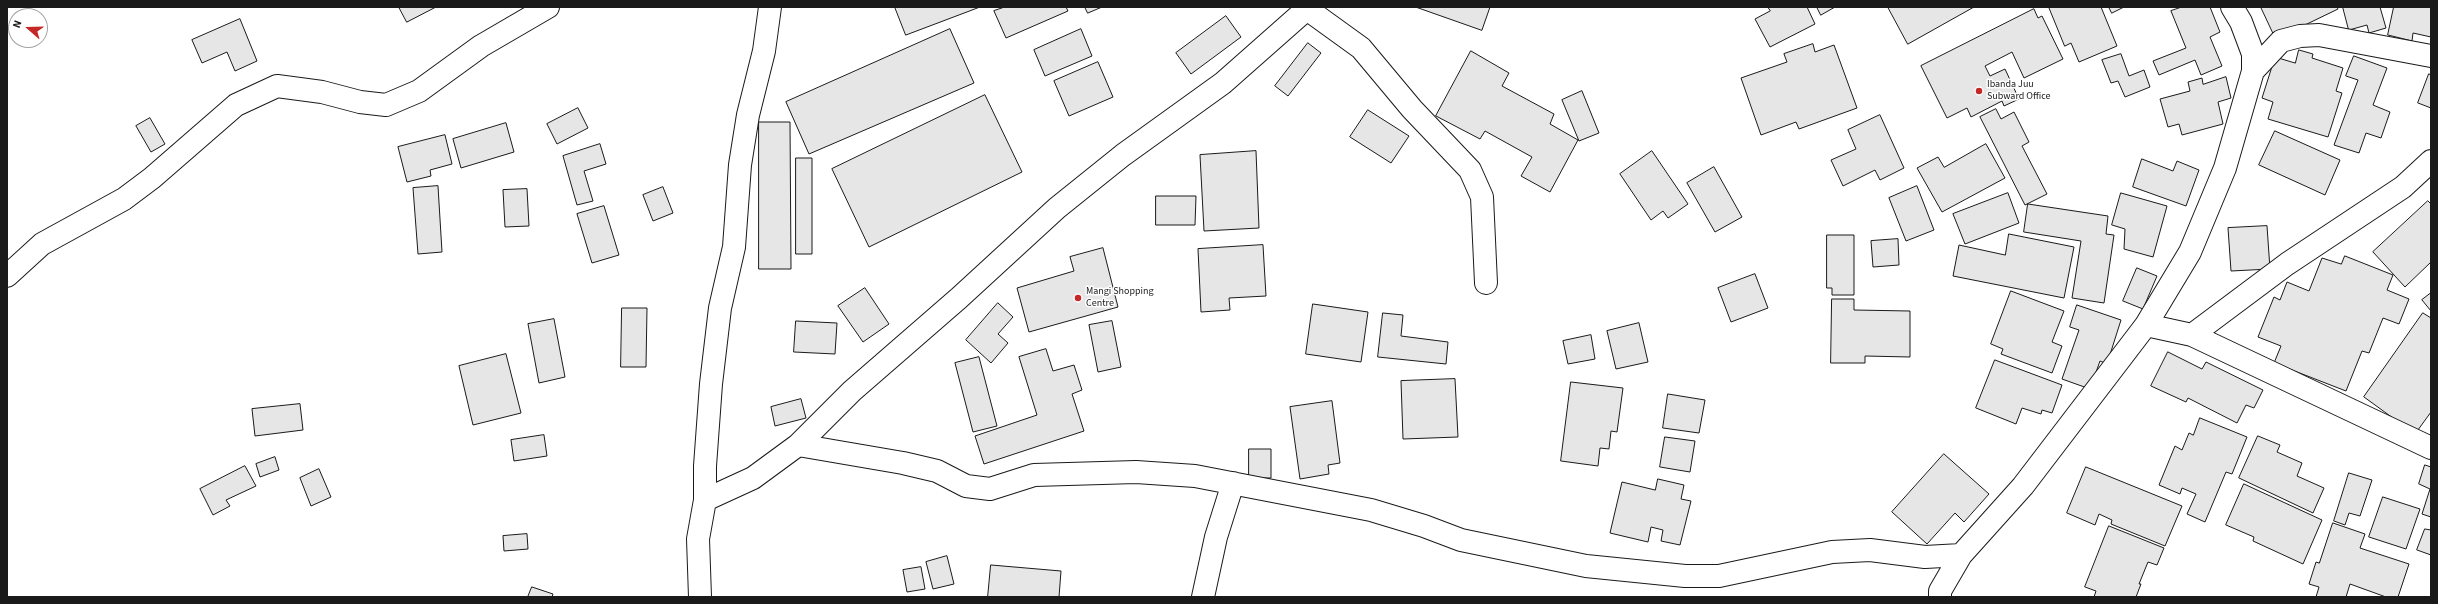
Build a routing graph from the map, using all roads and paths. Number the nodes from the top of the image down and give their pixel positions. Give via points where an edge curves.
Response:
1 (548, 7) edge
2 (770, 7) edge
3 (2232, 7) edge
4 (1308, 8) edge
5 (2431, 56) edge
6 (2253, 71) junction
7 (2431, 160) edge
8 (7, 276) edge
9 (1486, 283) dead end
10 (2146, 325) junction
11 (2192, 335) junction
12 (798, 445) junction
13 (2431, 448) edge
14 (1233, 483) junction
15 (705, 500) junction
16 (1961, 555) junction
17 (700, 597) edge
18 (1203, 597) edge
19 (1940, 597) edge

1 - 8 street via 482,46 419,91 386,105 277,86 236,105 141,186 98,214 42,244
2 - 15 street via 764,51 748,115 740,165 734,247 720,316 710,391
3 - 6 street via 2241,22 2253,54
4 - 9 street via 1361,48 1412,109 1470,170 1482,197
4 - 12 street via 1223,83 1123,155 1057,208 852,391
5 - 6 street via 2319,35 2300,36 2281,41
6 - 10 street via 2225,168 2199,231 2190,252
7 - 11 street via 2403,187 2287,264
10 - 11 street
10 - 16 street via 2023,486
11 - 13 street
12 - 14 street via 938,471 966,486 990,489 1034,475 1092,472 1188,475
12 - 15 street via 753,478
14 - 16 street via 1371,510 1461,540 1586,566 1685,576 1719,576 1832,552 1870,550 1925,557
14 - 18 street via 1216,537
15 - 17 street via 698,539
16 - 19 street via 1940,591

